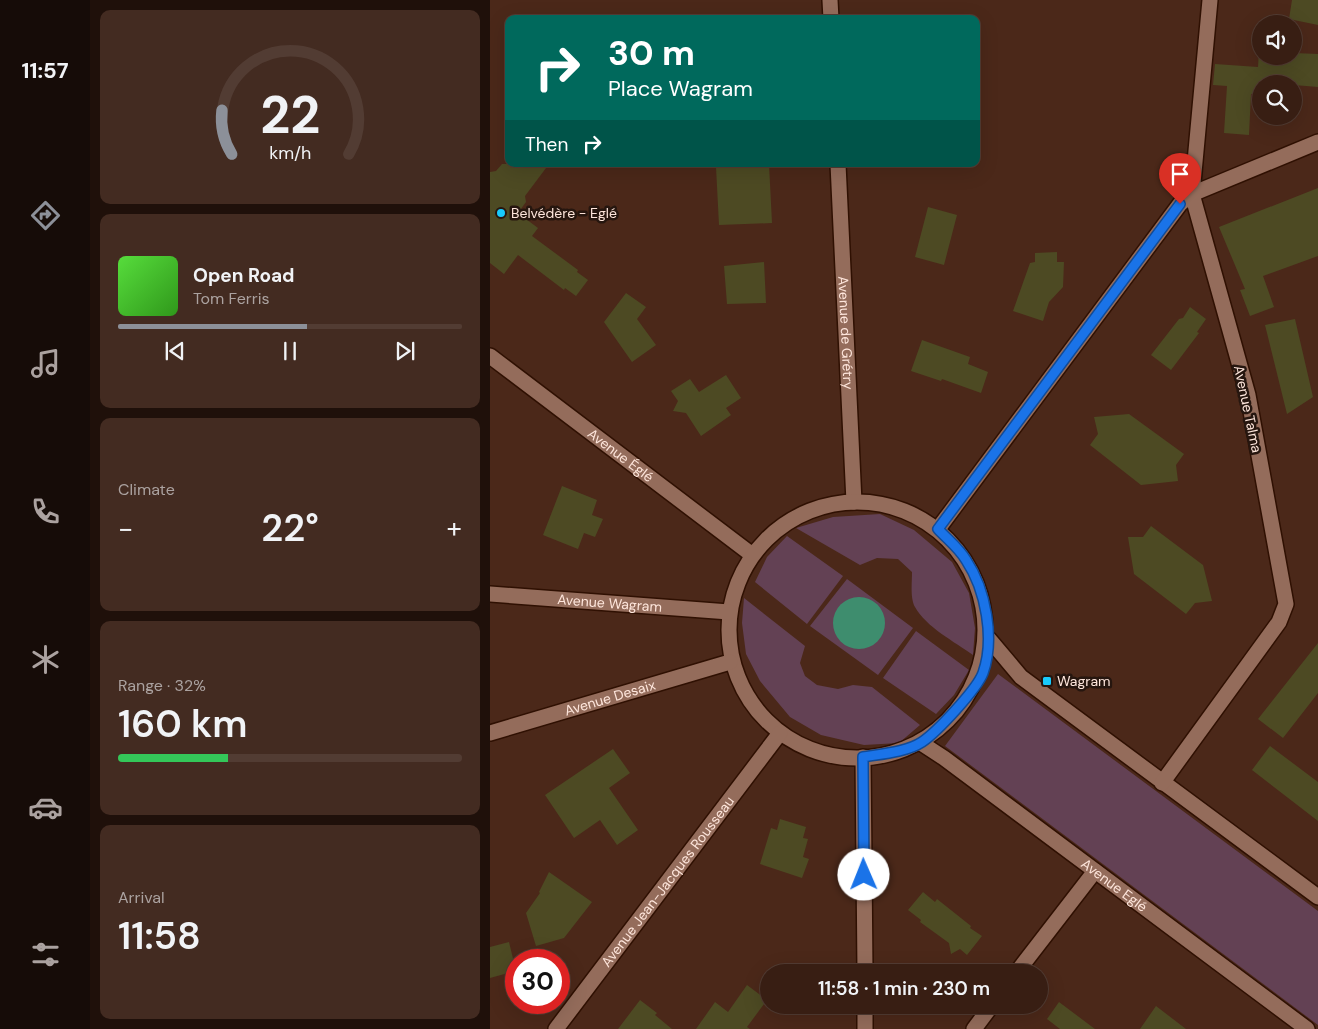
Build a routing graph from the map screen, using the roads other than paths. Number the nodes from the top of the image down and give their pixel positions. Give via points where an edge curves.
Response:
1 (830, 0) edge
2 (1210, 0) edge
3 (831, 15) edge
4 (1318, 142) edge
5 (838, 167) edge
6 (1192, 194) junction
7 (490, 356) edge
8 (854, 502) junction
9 (938, 529) junction
10 (751, 554) junction
11 (490, 594) edge
12 (728, 612) junction
13 (989, 639) junction
14 (730, 662) junction
15 (490, 733) edge
16 (780, 733) junction
17 (921, 743) junction
18 (863, 757) junction
19 (1162, 783) junction
20 (1095, 871) junction
21 (1318, 897) edge
22 (865, 964) edge
23 (1023, 964) edge
24 (865, 1014) edge
25 (985, 1014) edge
26 (556, 1029) edge
27 (865, 1029) edge
28 (974, 1029) edge
29 (1308, 1029) edge

1 - 3 street
2 - 6 street, Avenue Talma
4 - 6 street
5 - 8 street, Avenue de Grétry
6 - 9 street via 1180,204
6 - 19 street, Avenue Talma via 1248,395 1286,604 1279,622
7 - 10 street, Avenue Églé
8 - 9 street via 898,508
8 - 10 street via 815,509 780,527
9 - 13 street via 966,560 984,598
10 - 12 street via 738,579
11 - 12 street, Avenue Wagram
12 - 14 street
13 - 17 street via 982,674 964,700
13 - 19 street via 1021,677
14 - 15 street, Avenue Desaix
14 - 16 street via 748,703
16 - 18 street via 822,753
16 - 26 street, Avenue Jean-Jacques Rousseau
17 - 18 street
17 - 20 street, Avenue Eglé
18 - 22 street
19 - 21 street
20 - 23 street
20 - 29 street, Avenue Eglé
24 - 27 street
25 - 28 street

